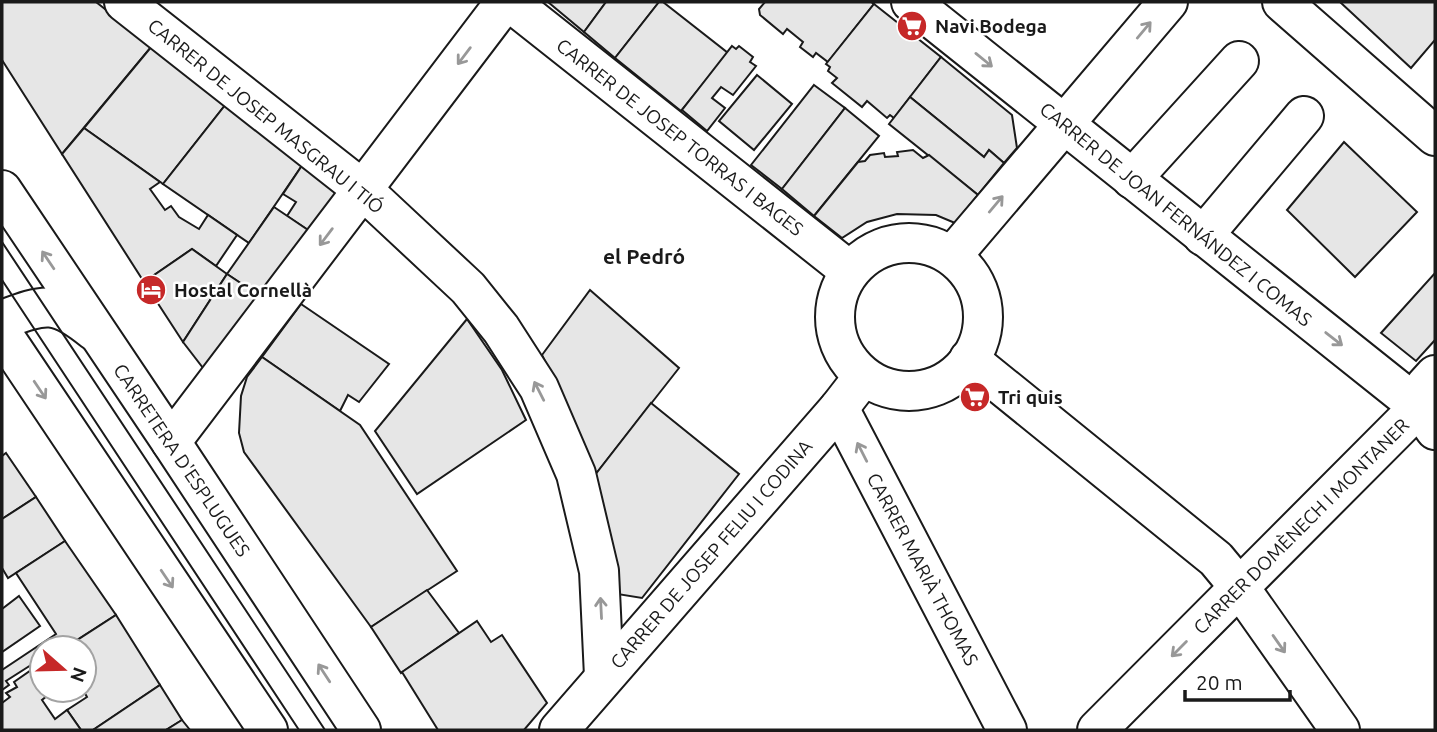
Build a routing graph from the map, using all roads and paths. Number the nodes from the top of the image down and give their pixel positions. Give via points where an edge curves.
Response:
1 (124, 2) edge
2 (508, 2) edge
3 (911, 2) edge
4 (1168, 2) edge
5 (1282, 2) edge
6 (1239, 61) dead end
7 (1304, 117) dead end
8 (1064, 125) junction
9 (1435, 136) edge
10 (1132, 179) junction
11 (362, 189) junction
12 (2, 190) edge
13 (1203, 236) junction
14 (952, 256) junction
15 (850, 271) junction
16 (2, 320) edge
17 (2, 333) edge
18 (98, 335) junction
19 (969, 359) junction
20 (863, 377) junction
21 (1430, 398) edge
22 (839, 408) junction
23 (171, 442) junction
24 (1240, 588) junction
25 (604, 676) junction
26 (268, 730) edge
27 (361, 730) edge
28 (559, 730) edge
29 (1007, 730) edge
30 (1097, 730) edge
31 (1340, 730) edge

1 - 11 street, CARRER DE JOSEP MASGRAU I TIÓ
2 -> 11 street
2 - 15 street, CARRER DE JOSEP TORRAS I BAGES
3 -> 8 street, CARRER DE JOAN FERNÁNDEZ I COMAS
8 -> 4 street
5 - 9 street
6 - 10 street
7 - 13 street
8 - 10 street, CARRER DE JOAN FERNÁNDEZ I COMAS
14 -> 8 street
10 - 13 street, CARRER DE JOAN FERNÁNDEZ I COMAS
11 -> 23 street
25 -> 11 street, CARRER DE JOSEP MASGRAU I TIÓ via 599,571 576,474 539,388 468,288
18 -> 12 street, CARRETERA D'ESPLUGUES
13 -> 21 street, CARRER DE JOAN FERNÁNDEZ I COMAS
14 - 15 street via 934,246 894,243 876,250
14 - 19 street via 968,271 983,312 981,334
15 - 20 street via 836,298 834,320 838,342
16 - 18 street via 34,308 56,308 71,313
17 -> 26 street
18 - 23 street, CARRETERA D'ESPLUGUES
19 - 20 street via 960,372 923,390 902,392
19 - 24 street via 1216,559
20 - 22 street, CARRER DE JOSEP FELIU I CODINA
21 - 24 street, CARRER DOMÈNECH I MONTANER
22 - 25 street, CARRER DE JOSEP FELIU I CODINA
29 -> 22 street, CARRER MARIÀ THOMAS
27 -> 23 street, CARRETERA D'ESPLUGUES
24 -> 30 street, CARRER DOMÈNECH I MONTANER
24 -> 31 street
25 - 28 street, CARRER DE JOSEP FELIU I CODINA

